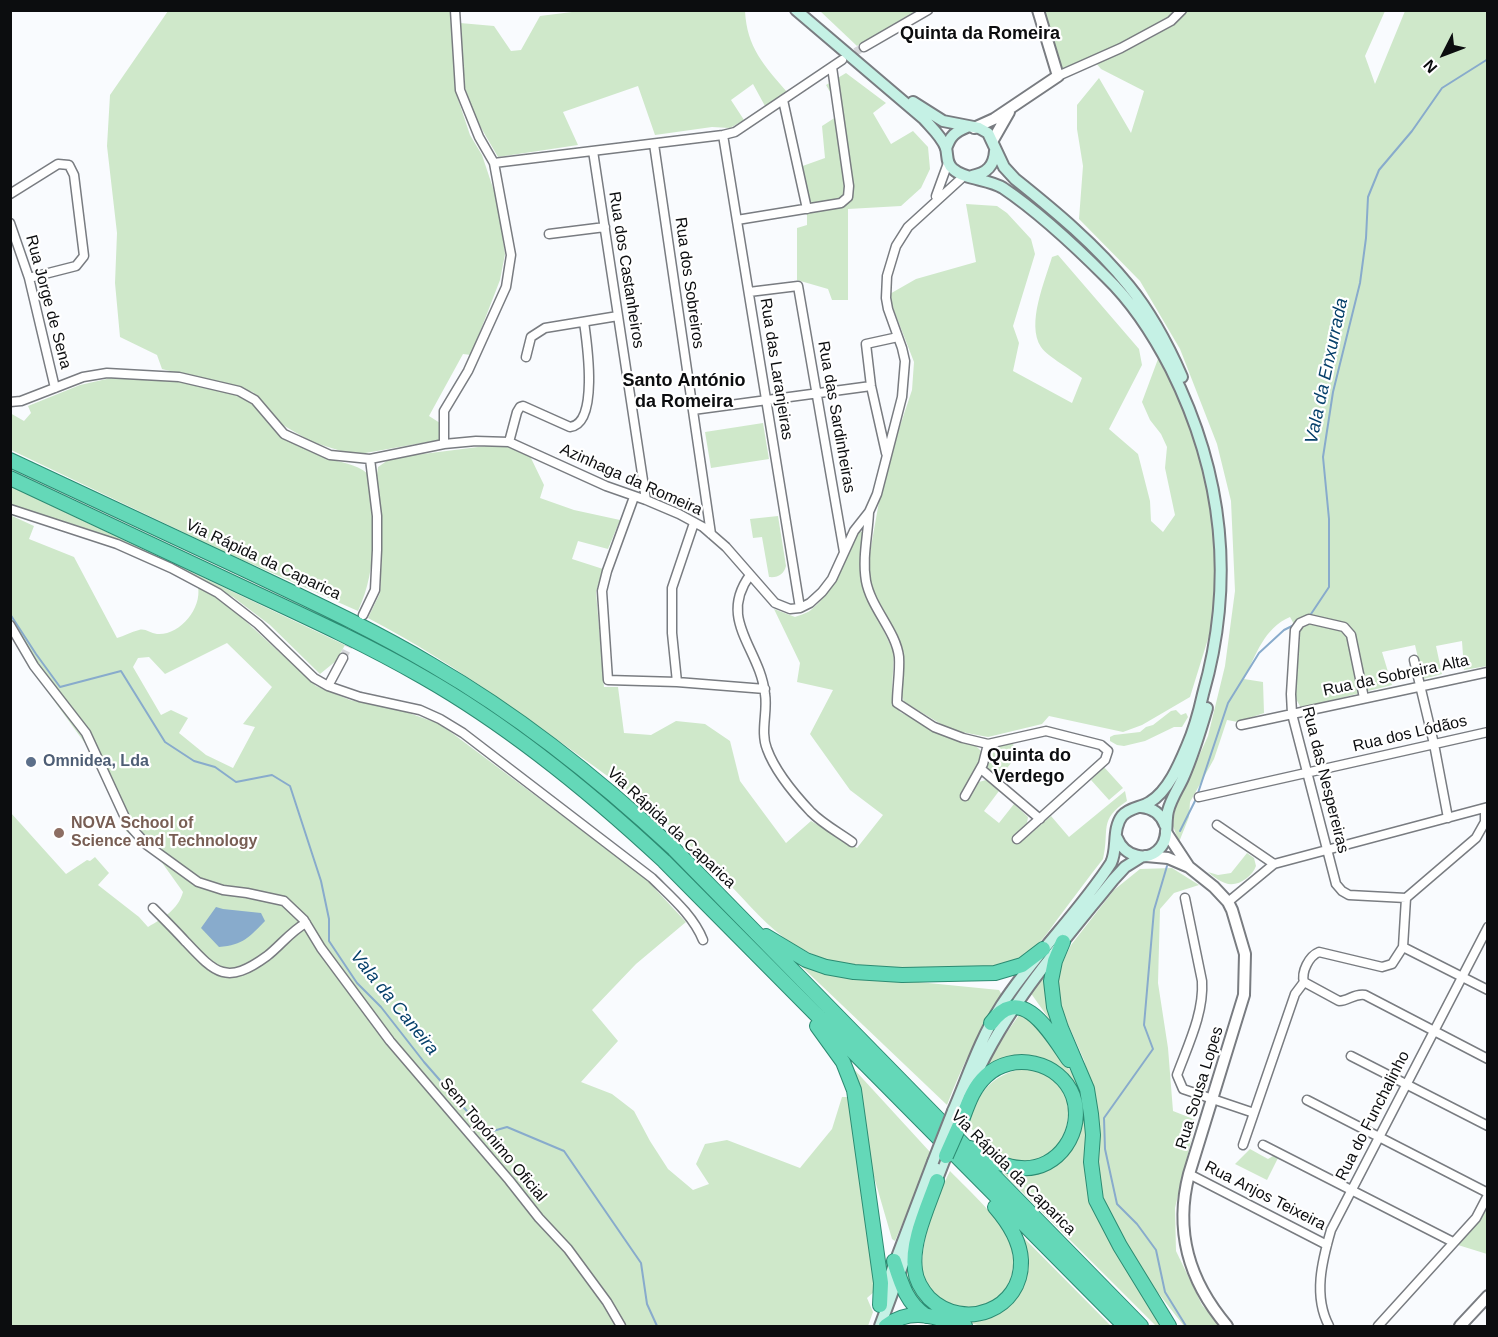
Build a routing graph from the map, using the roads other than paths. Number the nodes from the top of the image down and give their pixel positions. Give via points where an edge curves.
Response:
1 (455, 10) edge
2 (796, 10) edge
3 (804, 10) edge
4 (928, 10) edge
5 (1038, 10) edge
6 (1182, 10) edge
7 (864, 47) tunnel mouth
8 (842, 60) tunnel mouth
9 (832, 67) junction
10 (1058, 76) junction
11 (783, 100) junction
12 (1013, 106) junction
13 (971, 127) junction
14 (723, 135) junction
15 (654, 144) junction
16 (994, 146) junction
17 (946, 149) junction
18 (593, 151) junction
19 (494, 163) junction
20 (948, 163) junction
21 (968, 176) junction
22 (10, 194) edge
23 (807, 209) junction
24 (924, 211) junction
25 (737, 220) junction
26 (10, 223) edge
27 (604, 227) junction
28 (549, 234) dead end
29 (29, 278) junction
30 (748, 292) junction
31 (618, 316) junction
32 (584, 322) junction
33 (898, 337) junction
34 (526, 357) dead end
35 (871, 386) junction
36 (55, 388) junction
37 (816, 393) junction
38 (766, 400) junction
39 (10, 402) edge
40 (693, 410) junction
41 (509, 442) junction
42 (444, 444) junction
43 (887, 454) junction
44 (370, 459) junction
45 (10, 460) edge
46 (10, 478) edge
47 (634, 496) junction
48 (646, 500) junction
49 (10, 509) edge
50 (869, 512) junction
51 (694, 523) junction
52 (711, 534) junction
53 (844, 553) junction
54 (750, 575) junction
55 (800, 608) junction
56 (363, 615) tunnel mouth
57 (10, 625) edge
58 (343, 658) tunnel mouth
59 (1414, 660) dead end
60 (1488, 672) edge
61 (677, 682) junction
62 (328, 686) junction
63 (1420, 686) junction
64 (765, 689) junction
65 (1364, 698) junction
66 (1292, 714) junction
67 (1241, 725) dead end
68 (1488, 732) edge
69 (988, 744) junction
70 (1434, 744) junction
71 (981, 770) junction
72 (1307, 773) junction
73 (965, 796) dead end
74 (1199, 797) dead end
75 (1141, 807) junction
76 (1486, 807) edge
77 (1448, 818) junction
78 (1040, 819) junction
79 (1217, 825) dead end
80 (1166, 830) junction
81 (1117, 835) junction
82 (1017, 839) dead end
83 (852, 842) dead end
84 (1326, 850) junction
85 (1144, 856) junction
86 (1274, 864) junction
87 (1189, 867) junction
88 (1185, 898) dead end
89 (1406, 898) junction
90 (1227, 902) junction
91 (153, 908) dead end
92 (306, 923) junction
93 (1488, 927) edge
94 (753, 928) junction
95 (703, 940) dead end
96 (1063, 942) junction
97 (1403, 947) junction
98 (1043, 949) junction
99 (1461, 977) junction
100 (1304, 982) junction
101 (789, 988) junction
102 (1488, 990) edge
103 (1013, 1008) junction
104 (991, 1023) junction
105 (1433, 1031) junction
106 (1351, 1056) dead end
107 (1488, 1059) edge
108 (1084, 1082) junction
109 (1406, 1084) junction
110 (1213, 1099) junction
111 (1307, 1100) dead end
112 (1254, 1113) junction
113 (958, 1116) junction
114 (1488, 1126) edge
115 (1378, 1137) junction
116 (960, 1142) junction
117 (1243, 1145) dead end
118 (1263, 1145) dead end
119 (963, 1165) junction
120 (936, 1170) junction
121 (1189, 1174) junction
122 (1351, 1190) junction
123 (1488, 1194) edge
124 (1453, 1242) junction
125 (1327, 1245) junction
126 (896, 1268) junction
127 (1488, 1296) edge
128 (880, 1305) junction
129 (926, 1316) junction
130 (621, 1326) edge
131 (874, 1326) edge
132 (879, 1326) edge
133 (886, 1326) edge
134 (965, 1326) edge
135 (1125, 1326) edge
136 (1141, 1326) edge
137 (1169, 1326) edge
138 (1227, 1326) edge
139 (1329, 1326) edge
140 (1378, 1326) edge
141 (1460, 1326) edge

1 - 19 street via 460,90
2 - 17 main road via 924,119
3 - 13 main road via 918,106 943,121
4 - 7 street
5 - 10 street
6 - 10 street via 1171,21 1121,48
8 - 9 street
9 - 11 street
9 - 23 street via 849,194 841,203
10 - 12 street
11 - 14 street via 735,132
11 - 23 street
12 - 13 street
12 - 16 street via 999,126
13 - 16 main road via 988,133
13 - 17 main road via 955,132
14 - 15 street
14 - 25 street, Rua das Laranjeiras
15 - 18 street
15 - 40 street, Rua dos Sobreiros
16 - 21 main road via 994,159 987,170
16 - 80 main road via 1015,179 1090,243 1146,310 1184,380 1214,465 1227,565 1224,624 1203,723 1169,806
17 - 20 main road
18 - 19 street
18 - 27 street, Rua dos Castanheiros
19 - 42 street via 511,255 507,287 468,371 444,411
20 - 21 main road
20 - 24 street via 940,189
21 - 24 street
21 - 75 main road via 1000,186 1024,203 1108,278 1130,304 1162,353 1188,404 1214,486 1222,571 1209,676 1187,746 1162,791
22 - 29 street via 58,164 69,165 74,175 84,255 76,266
23 - 25 street
24 - 33 street via 902,234 887,276 886,298
25 - 30 street, Rua das Laranjeiras
26 - 29 street, Rua Jorge de Sena
27 - 28 street
27 - 31 street, Rua dos Castanheiros
29 - 36 street, Rua Jorge de Sena
30 - 37 street, Rua das Sardinheiras via 798,286
30 - 38 street, Rua das Laranjeiras
31 - 32 street
31 - 48 street, Rua dos Castanheiros
32 - 34 street via 536,333 529,340
32 - 41 street via 589,399 580,422 570,427 523,406 517,412
33 - 35 street via 866,345
33 - 43 street via 904,381
35 - 37 street
35 - 43 street
36 - 39 street, Azinhaga da Romeira
36 - 44 street, Azinhaga da Romeira via 107,373 179,377 239,391 255,400 284,434 330,455
37 - 38 street
37 - 53 street, Rua das Sardinheiras
38 - 40 street
38 - 55 street, Rua das Laranjeiras
40 - 52 street, Rua dos Sobreiros
41 - 42 street, Azinhaga da Romeira
41 - 47 street, Azinhaga da Romeira
42 - 44 street, Azinhaga da Romeira
43 - 50 street
44 - 56 street via 377,550 375,590
45 - 94 highway, Via Rápida da Caparica via 357,622 433,665 559,750 633,810
46 - 101 highway, Via Rápida da Caparica via 345,635 461,701 549,762 622,822
47 - 48 street, Azinhaga da Romeira
47 - 61 street via 602,591 608,680
48 - 51 street, Azinhaga da Romeira
49 - 62 street via 117,544 218,593
50 - 53 street
50 - 69 street via 864,569 872,601 899,656 897,704 943,732
51 - 52 street, Azinhaga da Romeira
51 - 61 street via 672,588
52 - 54 street, Azinhaga da Romeira
53 - 55 street via 822,592
54 - 55 street, Azinhaga da Romeira via 775,603
54 - 64 street via 738,595 736,618
57 - 92 street, Sem Topónimo Oficial via 34,666 86,733 128,824 147,845 198,882 284,901
58 - 62 street
59 - 63 street
60 - 63 street, Rua da Sobreira Alta
61 - 64 street
62 - 95 street via 420,710 463,733 652,878 678,903
63 - 65 street, Rua da Sobreira Alta
63 - 70 street
64 - 83 street via 766,748 812,813
65 - 66 street, Rua da Sobreira Alta
65 - 66 street, Rua das Nespereiras via 1350,632 1342,626 1307,619 1295,630
66 - 67 street, Rua da Sobreira Alta
66 - 72 street, Rua das Nespereiras
68 - 70 street, Rua dos Lódãos
69 - 71 street
69 - 78 street via 1046,731 1101,745 1108,751 1105,760
70 - 72 street, Rua dos Lódãos
70 - 77 street
71 - 73 street
71 - 78 street
72 - 74 street, Rua dos Lódãos
72 - 84 street, Rua das Nespereiras
75 - 80 main road via 1157,813
75 - 81 main road via 1124,814
76 - 77 street
76 - 89 street via 1485,822 1476,838
77 - 84 street
78 - 82 street
79 - 86 street
80 - 85 main road via 1162,846
80 - 87 street, Rua Sousa Lopes
81 - 85 main road via 1125,850
81 - 98 main road via 1111,863
84 - 86 street
84 - 89 street, Rua das Nespereiras via 1336,884 1342,891
85 - 87 street, Rua Sousa Lopes via 1168,858
85 - 96 main road via 1122,870
86 - 90 street
87 - 90 street, Rua Sousa Lopes
88 - 110 street via 1203,995 1177,1076 1183,1089
89 - 97 street
90 - 110 street, Rua Sousa Lopes via 1245,954 1244,995
91 - 92 street via 203,961 217,972 233,974 266,957
92 - 130 street, Sem Topónimo Oficial via 390,1041 568,1249
93 - 99 street, Rua do Funchalinho
94 - 98 highway via 806,960 854,972 994,973 1022,965
94 - 116 highway, Via Rápida da Caparica
96 - 103 main road
96 - 108 highway via 1051,981 1054,1006
97 - 99 street
97 - 100 street via 1385,968 1316,953 1303,974
98 - 104 main road
99 - 102 street
99 - 105 street, Rua do Funchalinho
100 - 105 street via 1339,1001 1365,995
100 - 112 street via 1295,994
101 - 119 highway, Via Rápida da Caparica
101 - 128 highway via 843,1062 854,1090 881,1283
103 - 104 highway via 1001,1012
103 - 108 highway via 1029,1010 1045,1025
103 - 113 main road via 986,1054
104 - 113 main road
105 - 107 street
105 - 109 street, Rua do Funchalinho
106 - 109 street
108 - 137 highway via 1091,1114 1096,1200
109 - 114 street
109 - 115 street, Rua do Funchalinho
110 - 112 street
110 - 121 street, Rua Sousa Lopes
111 - 115 street
112 - 117 street
113 - 116 highway via 985,1077 1000,1067 1019,1062 1042,1065 1055,1072 1068,1085 1075,1105 1071,1139 1060,1153 1041,1165 1012,1167
113 - 120 highway, bridge
115 - 122 street, Rua do Funchalinho
115 - 123 street
116 - 136 highway, Via Rápida da Caparica
118 - 122 street
119 - 120 highway via 1003,1216 1020,1248 1021,1270 1013,1290 995,1308 985,1312 965,1315 943,1308 918,1282 916,1244
119 - 135 highway, Via Rápida da Caparica
120 - 126 main road
121 - 125 street, Rua Anjos Teixeira
121 - 138 street, Rua Sousa Lopes via 1184,1194 1184,1241 1204,1296
122 - 124 street
122 - 125 street, Rua do Funchalinho
123 - 124 street via 1476,1218
124 - 140 street
125 - 139 street, Rua do Funchalinho via 1320,1297
126 - 128 main road
126 - 129 highway via 907,1298
126 - 132 main road
127 - 141 street
128 - 131 main road
129 - 133 highway via 912,1314
129 - 134 highway

